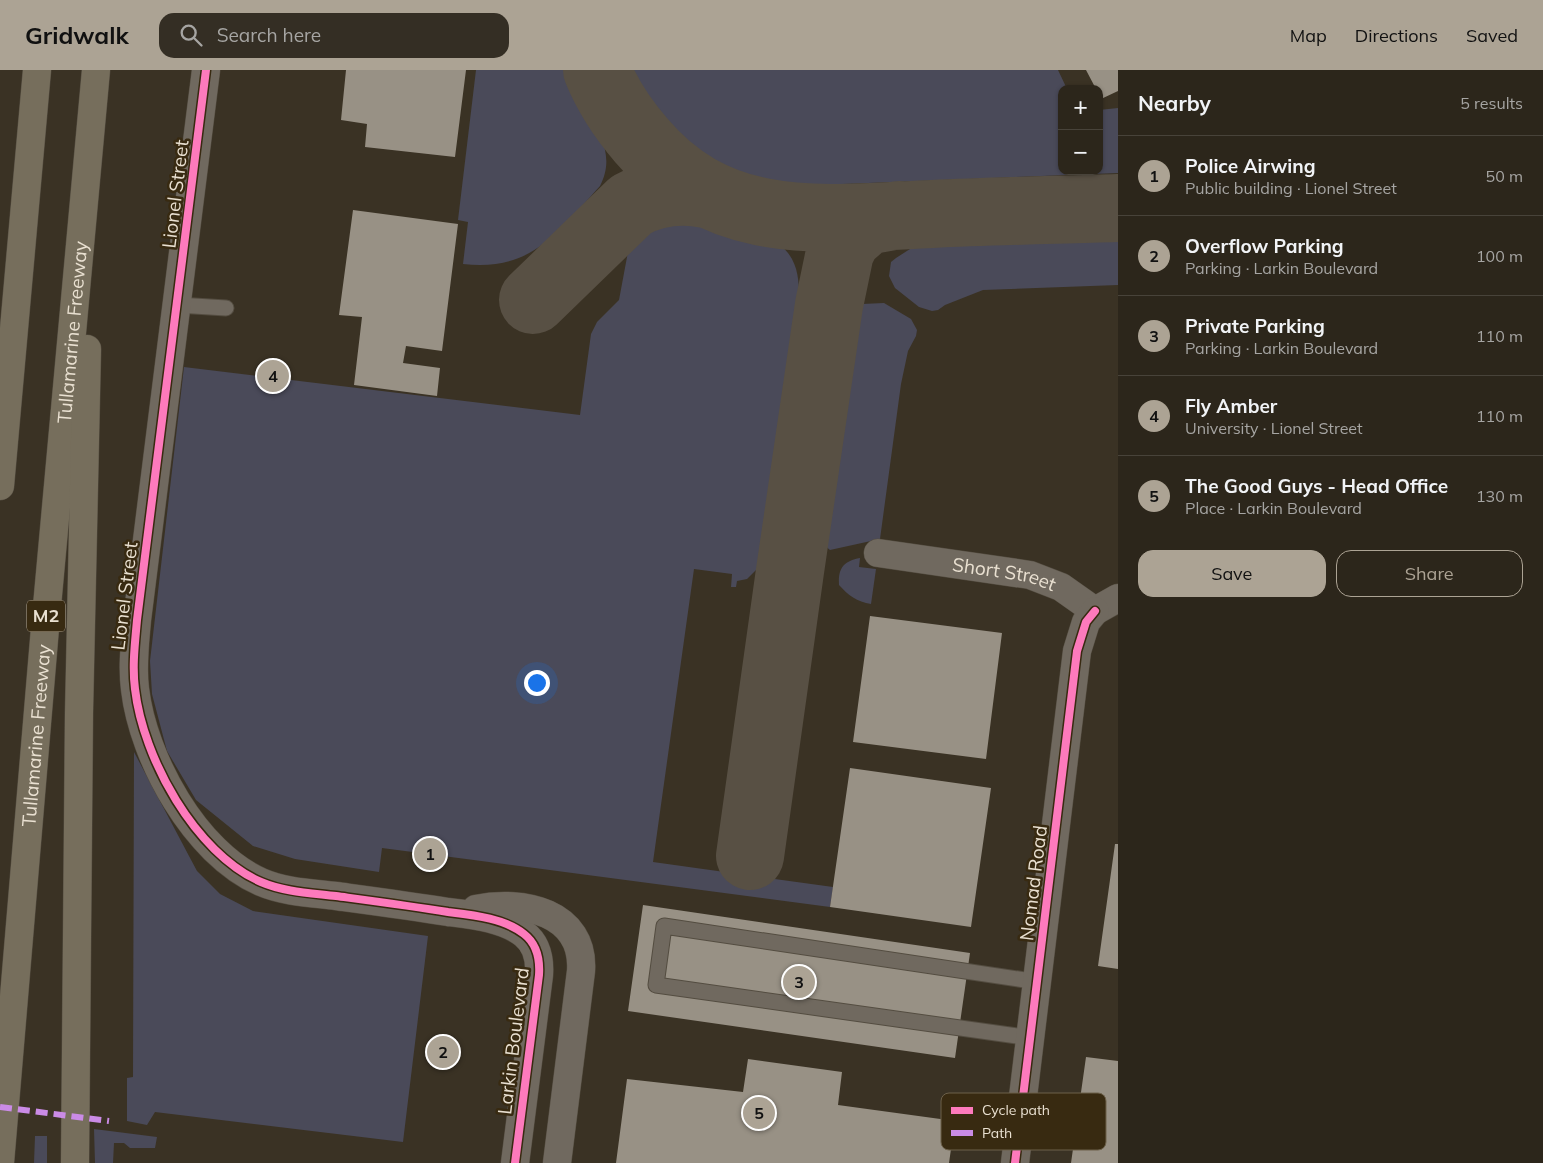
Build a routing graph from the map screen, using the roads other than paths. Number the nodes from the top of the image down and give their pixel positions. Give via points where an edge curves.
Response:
1 (37, 70) edge
2 (96, 70) edge
3 (206, 70) edge
4 (33, 100) junction
5 (93, 103) junction
6 (178, 305) junction
7 (226, 308) dead end
8 (0, 354) edge
9 (0, 486) edge
10 (878, 553) dead end
11 (1107, 605) edge
12 (460, 913) junction
13 (1038, 982) junction
14 (1031, 1038) junction
15 (1024, 1093) edge
16 (1017, 1150) edge
17 (0, 1163) edge
18 (75, 1163) edge
19 (515, 1163) edge
20 (557, 1163) edge
21 (1015, 1163) edge

1 - 4 highway
2 - 5 highway, Tullamarine Freeway / M2
3 - 6 street, Lionel Street
4 - 8 highway
4 - 9 highway
5 - 17 highway, Tullamarine Freeway / M2
5 - 18 highway via 78,712
6 - 7 lane
6 - 12 street, Lionel Street via 133,668 142,725 158,766 184,812 203,836 236,866 261,882 295,890
10 - 11 street, Short Street via 1030,575
11 - 13 street, Nomad Road via 1086,622 1077,651
12 - 19 street, Larkin Boulevard via 518,930 534,946 539,960
12 - 20 street via 482,908 534,910 560,920 576,941 581,971
13 - 14 street, Nomad Road
13 - 14 lane via 664,926 656,984
14 - 15 street, Nomad Road
16 - 21 street, Nomad Road

